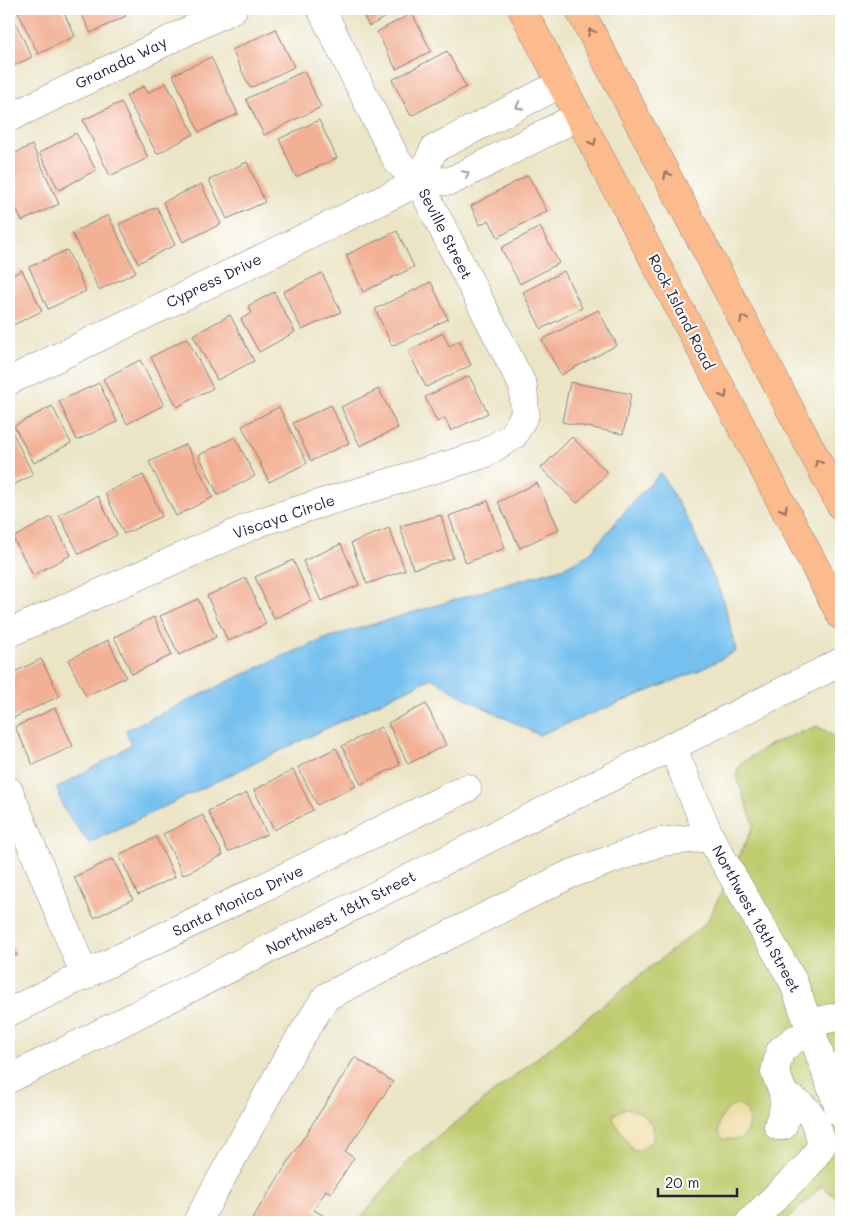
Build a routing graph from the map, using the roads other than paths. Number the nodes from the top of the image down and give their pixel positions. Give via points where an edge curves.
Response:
1 (233, 9) edge
2 (321, 9) edge
3 (522, 9) edge
4 (579, 9) edge
5 (562, 84) junction
6 (579, 116) junction
7 (9, 118) edge
8 (419, 182) junction
9 (9, 381) edge
10 (525, 414) joint
11 (841, 506) edge
12 (841, 616) edge
13 (9, 633) edge
14 (841, 662) edge
15 (672, 746) junction
16 (467, 788) dead end
17 (9, 791) edge
18 (710, 837) junction
19 (85, 976) junction
20 (9, 1012) edge
21 (795, 1039) dead end
22 (9, 1079) edge
23 (841, 1114) edge
24 (197, 1222) edge
25 (750, 1222) edge

1 - 7 street, Granada Way
2 - 8 street, Seville Street via 397,161
3 - 5 main road, Rock Island Road
11 -> 4 main road
5 - 6 main road, Rock Island Road
5 -> 8 street via 434,149
8 -> 6 street, Cypress Drive via 451,182
6 -> 12 main road, Rock Island Road
8 - 9 street, Cypress Drive
8 - 10 street, Seville Street via 523,386
10 - 13 street, Viscaya Circle via 513,436 484,454 263,521
14 - 15 street, Northwest 18th Street
15 - 18 street, Northwest 18th Street
15 - 22 street, Northwest 18th Street
16 - 19 street, Santa Monica Drive
17 - 19 street
18 - 23 street, Northwest 18th Street via 793,981
18 - 24 street, Northwest 18th Street via 660,842 568,875 326,997 290,1054
19 - 20 street, Santa Monica Drive
21 - 25 street via 780,1051 777,1065 784,1107 778,1126 783,1126 787,1097 796,1100 810,1111 818,1126 822,1146

